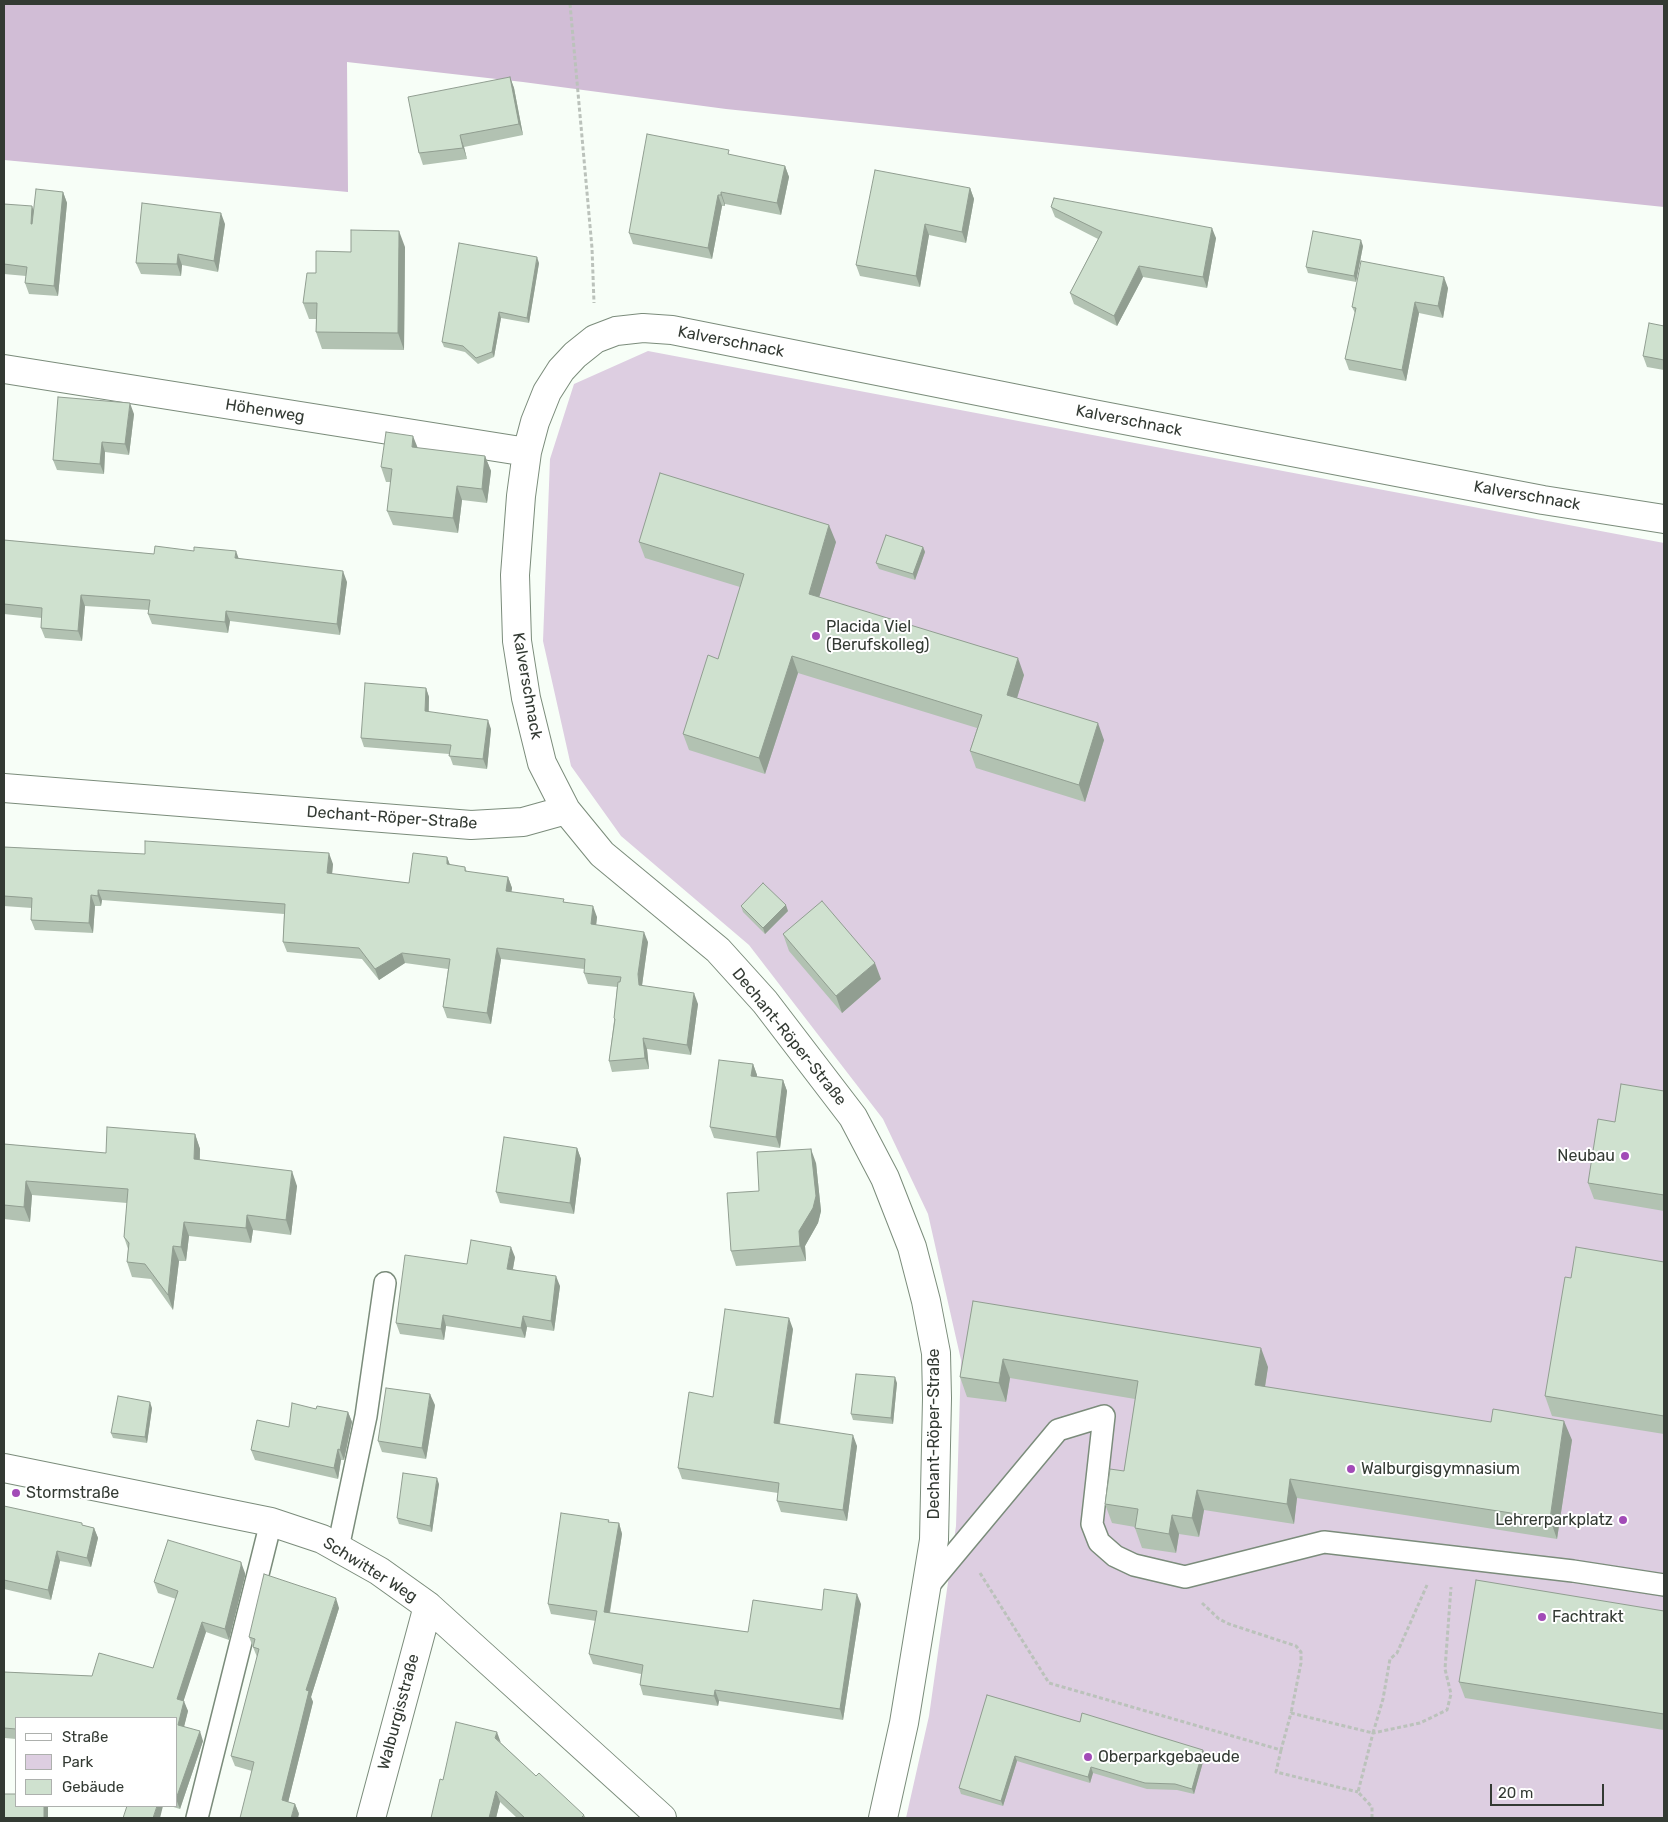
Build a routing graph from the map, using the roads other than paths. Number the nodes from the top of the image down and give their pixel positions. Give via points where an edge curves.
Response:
1 (4, 369) edge
2 (526, 452) junction
3 (1664, 519) edge
4 (4, 788) edge
5 (566, 810) junction
6 (385, 1283) dead end
7 (4, 1468) edge
8 (271, 1522) junction
9 (338, 1548) junction
10 (1664, 1585) edge
11 (928, 1586) junction
12 (428, 1606) junction
13 (197, 1818) edge
14 (371, 1818) edge
15 (662, 1818) edge
16 (883, 1818) edge

1 - 2 street, Höhenweg
2 - 3 street, Kalverschnack via 547,392 575,355 595,339 616,331 644,328 672,330 1533,498
2 - 5 street, Kalverschnack via 515,575 517,641 526,698 542,763
4 - 5 street, Dechant-Röper-Straße via 471,825 523,822
5 - 11 street, Dechant-Röper-Straße via 602,854 718,950 765,1002 853,1117 885,1178 912,1247 936,1353 934,1540
6 - 9 lane via 366,1416
7 - 8 street, Schwitter Weg
8 - 9 street, Schwitter Weg via 322,1539
8 - 13 lane
9 - 12 street, Schwitter Weg via 379,1571
10 - 11 lane via 1324,1542 1184,1578 1134,1565 1115,1556 1099,1542 1092,1524 1104,1416 1058,1430
11 - 16 street, Dechant-Röper-Straße via 904,1723
12 - 14 street, Walburgisstraße
12 - 15 street, Schwitter Weg

